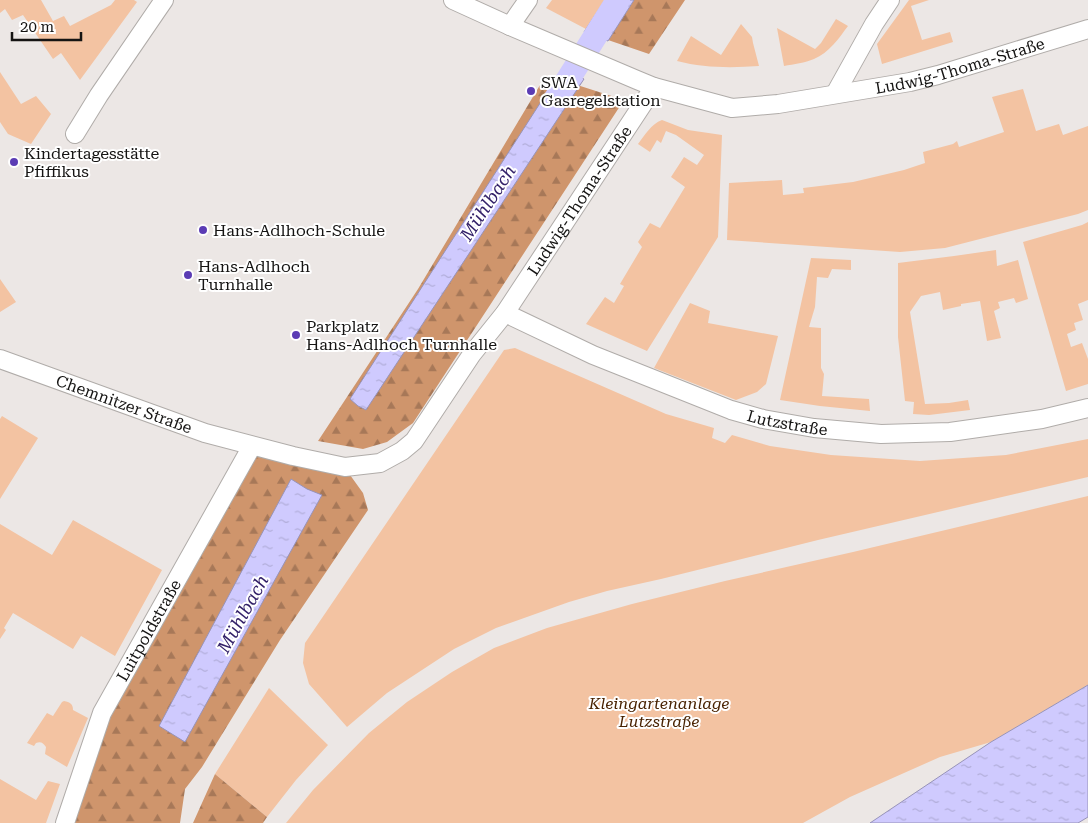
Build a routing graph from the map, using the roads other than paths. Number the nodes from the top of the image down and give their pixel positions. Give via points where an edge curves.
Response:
1 (164, 0) edge
2 (453, 0) edge
3 (528, 0) edge
4 (890, 0) edge
5 (510, 26) junction
6 (1088, 29) edge
7 (654, 87) junction
8 (835, 94) junction
9 (75, 134) dead end
10 (505, 313) junction
11 (0, 359) edge
12 (1088, 408) edge
13 (252, 446) junction
14 (65, 823) edge

1 - 9 street
2 - 5 street
3 - 5 street
4 - 8 street
5 - 7 street
6 - 8 street, Ludwig-Thoma-Straße via 938,76
7 - 8 street, Ludwig-Thoma-Straße via 732,108
7 - 10 street, Ludwig-Thoma-Straße
10 - 12 street, Lutzstraße via 593,355 731,410 814,428 882,434 950,432 1042,419
10 - 13 street, Ludwig-Thoma-Straße via 472,354 414,441 380,463 346,467
11 - 13 street, Chemnitzer Straße via 205,433
13 - 14 street, Luitpoldstraße via 102,713

